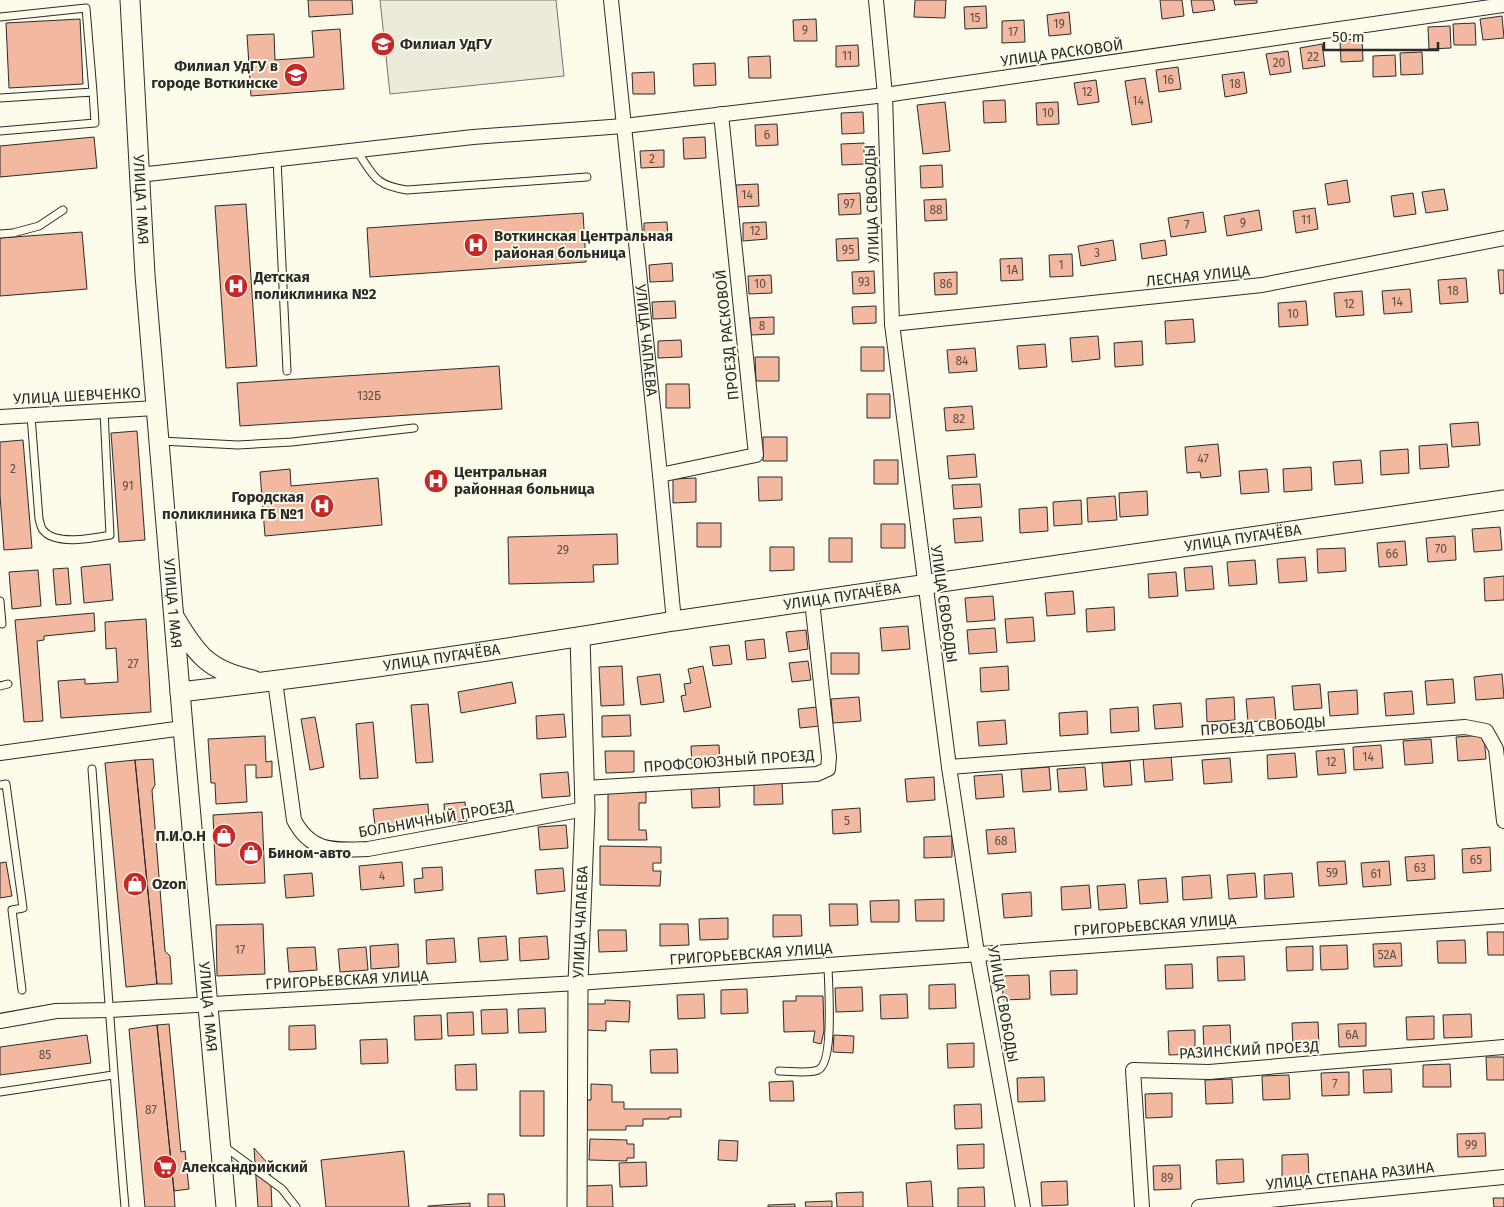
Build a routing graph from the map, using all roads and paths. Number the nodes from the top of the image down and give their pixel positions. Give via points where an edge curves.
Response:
1 (130, 0) edge
2 (610, 0) edge
3 (876, 0) edge
4 (1504, 4) edge
5 (0, 17) edge
6 (93, 92) junction
7 (885, 95) junction
8 (0, 98) edge
9 (722, 114) junction
10 (624, 126) junction
11 (0, 130) edge
12 (357, 150) junction
13 (277, 159) junction
14 (139, 175) junction
15 (587, 177) dead end
16 (63, 210) dead end
17 (0, 234) edge
18 (1504, 238) edge
19 (892, 324) junction
20 (287, 371) dead end
21 (156, 408) junction
22 (104, 411) junction
23 (31, 416) junction
24 (0, 417) edge
25 (414, 428) dead end
26 (158, 441) junction
27 (660, 475) junction
28 (1504, 500) edge
29 (925, 585) junction
30 (0, 601) edge
31 (812, 602) junction
32 (173, 615) junction
33 (674, 621) junction
34 (2, 624) dead end
35 (580, 637) junction
36 (270, 682) junction
37 (8, 684) dead end
38 (0, 686) edge
39 (180, 692) junction
40 (182, 728) junction
41 (0, 753) edge
42 (949, 767) junction
43 (92, 769) dead end
44 (0, 785) edge
45 (585, 788) junction
46 (585, 809) junction
47 (1504, 821) edge
48 (1504, 916) edge
49 (977, 953) junction
50 (828, 964) junction
51 (578, 983) junction
52 (22, 990) dead end
53 (208, 1004) junction
54 (110, 1010) junction
55 (0, 1021) edge
56 (1504, 1047) edge
57 (779, 1071) dead end
58 (113, 1075) junction
59 (0, 1092) edge
60 (220, 1144) junction
61 (1504, 1177) edge
62 (126, 1207) edge
63 (226, 1207) edge
64 (296, 1207) edge
65 (577, 1207) edge
66 (1023, 1207) edge
67 (1142, 1207) edge
68 (1199, 1207) edge

1 - 14 main road, УЛИЦА 1 МАЯ
2 - 10 street, УЛИЦА ЧАПАЕВА
3 - 7 street, УЛИЦА СВОБОДЫ
4 - 7 street, УЛИЦА РАСКОВОЙ
5 - 6 lane via 86,8
6 - 8 lane
6 - 11 lane via 95,123
7 - 9 street, УЛИЦА РАСКОВОЙ
7 - 19 street, УЛИЦА СВОБОДЫ
9 - 10 street, УЛИЦА РАСКОВОЙ
9 - 27 street, ПРОЕЗД РАСКОВОЙ via 756,456
10 - 12 street, УЛИЦА РАСКОВОЙ
10 - 27 street, УЛИЦА ЧАПАЕВА
12 - 13 street, УЛИЦА РАСКОВОЙ
12 - 15 lane via 376,179 389,187 407,190
13 - 14 street, УЛИЦА РАСКОВОЙ
13 - 20 lane
14 - 21 main road, УЛИЦА 1 МАЯ
16 - 17 lane via 39,226
18 - 19 street, ЛЕСНАЯ УЛИЦА via 1262,285
19 - 29 street, УЛИЦА СВОБОДЫ
21 - 22 street, УЛИЦА ШЕВЧЕНКО
21 - 26 main road, УЛИЦА 1 МАЯ
22 - 23 street, УЛИЦА ШЕВЧЕНКО
22 - 23 lane via 110,534 88,539 50,536 43,530 39,519
23 - 24 street, УЛИЦА ШЕВЧЕНКО
25 - 26 lane via 238,445
26 - 32 main road, УЛИЦА 1 МАЯ
27 - 33 street, УЛИЦА ЧАПАЕВА
28 - 29 main road, УЛИЦА ПУГАЧЁВА
29 - 31 main road, УЛИЦА ПУГАЧЁВА
29 - 42 street, УЛИЦА СВОБОДЫ
30 - 34 lane
31 - 33 main road, УЛИЦА ПУГАЧЁВА
31 - 45 street, ПРОФСОЮЗНЫЙ ПРОЕЗД via 828,769 816,774
32 - 36 main road via 192,645 209,663 234,676
32 - 39 main road, УЛИЦА 1 МАЯ
33 - 35 main road, УЛИЦА ПУГАЧЁВА
35 - 36 main road, УЛИЦА ПУГАЧЁВА
35 - 45 main road, УЛИЦА ЧАПАЕВА
36 - 39 main road, УЛИЦА ПУГАЧЁВА
36 - 46 street, БОЛЬНИЧНЫЙ ПРОЕЗД via 294,820 299,831 318,846 336,850 368,849
37 - 38 lane
39 - 40 main road, УЛИЦА 1 МАЯ
40 - 41 street
40 - 53 main road, УЛИЦА 1 МАЯ
42 - 47 street, ПРОЕЗД СВОБОДЫ via 1465,726 1486,731 1496,748
42 - 49 street, УЛИЦА СВОБОДЫ
43 - 54 lane
44 - 52 lane via 6,784 23,908 12,910
45 - 46 main road, УЛИЦА ЧАПАЕВА
46 - 51 main road, УЛИЦА ЧАПАЕВА
48 - 49 street, ГРИГОРЬЕВСКАЯ УЛИЦА
49 - 50 street, ГРИГОРЬЕВСКАЯ УЛИЦА
49 - 66 street, УЛИЦА СВОБОДЫ
50 - 51 street, ГРИГОРЬЕВСКАЯ УЛИЦА
50 - 57 lane via 829,1041 823,1066 811,1071
51 - 53 street, ГРИГОРЬЕВСКАЯ УЛИЦА
51 - 65 main road, УЛИЦА ЧАПАЕВА
53 - 54 street, ГРИГОРЬЕВСКАЯ УЛИЦА
53 - 60 main road, УЛИЦА 1 МАЯ
54 - 55 street, ГРИГОРЬЕВСКАЯ УЛИЦА via 56,1011
54 - 58 lane
56 - 67 street, РАЗИНСКИЙ ПРОЕЗД via 1209,1072 1132,1070
58 - 59 lane
58 - 62 lane
60 - 63 main road, УЛИЦА 1 МАЯ
60 - 64 lane via 282,1189
61 - 68 street, УЛИЦА СТЕПАНА РАЗИНА

